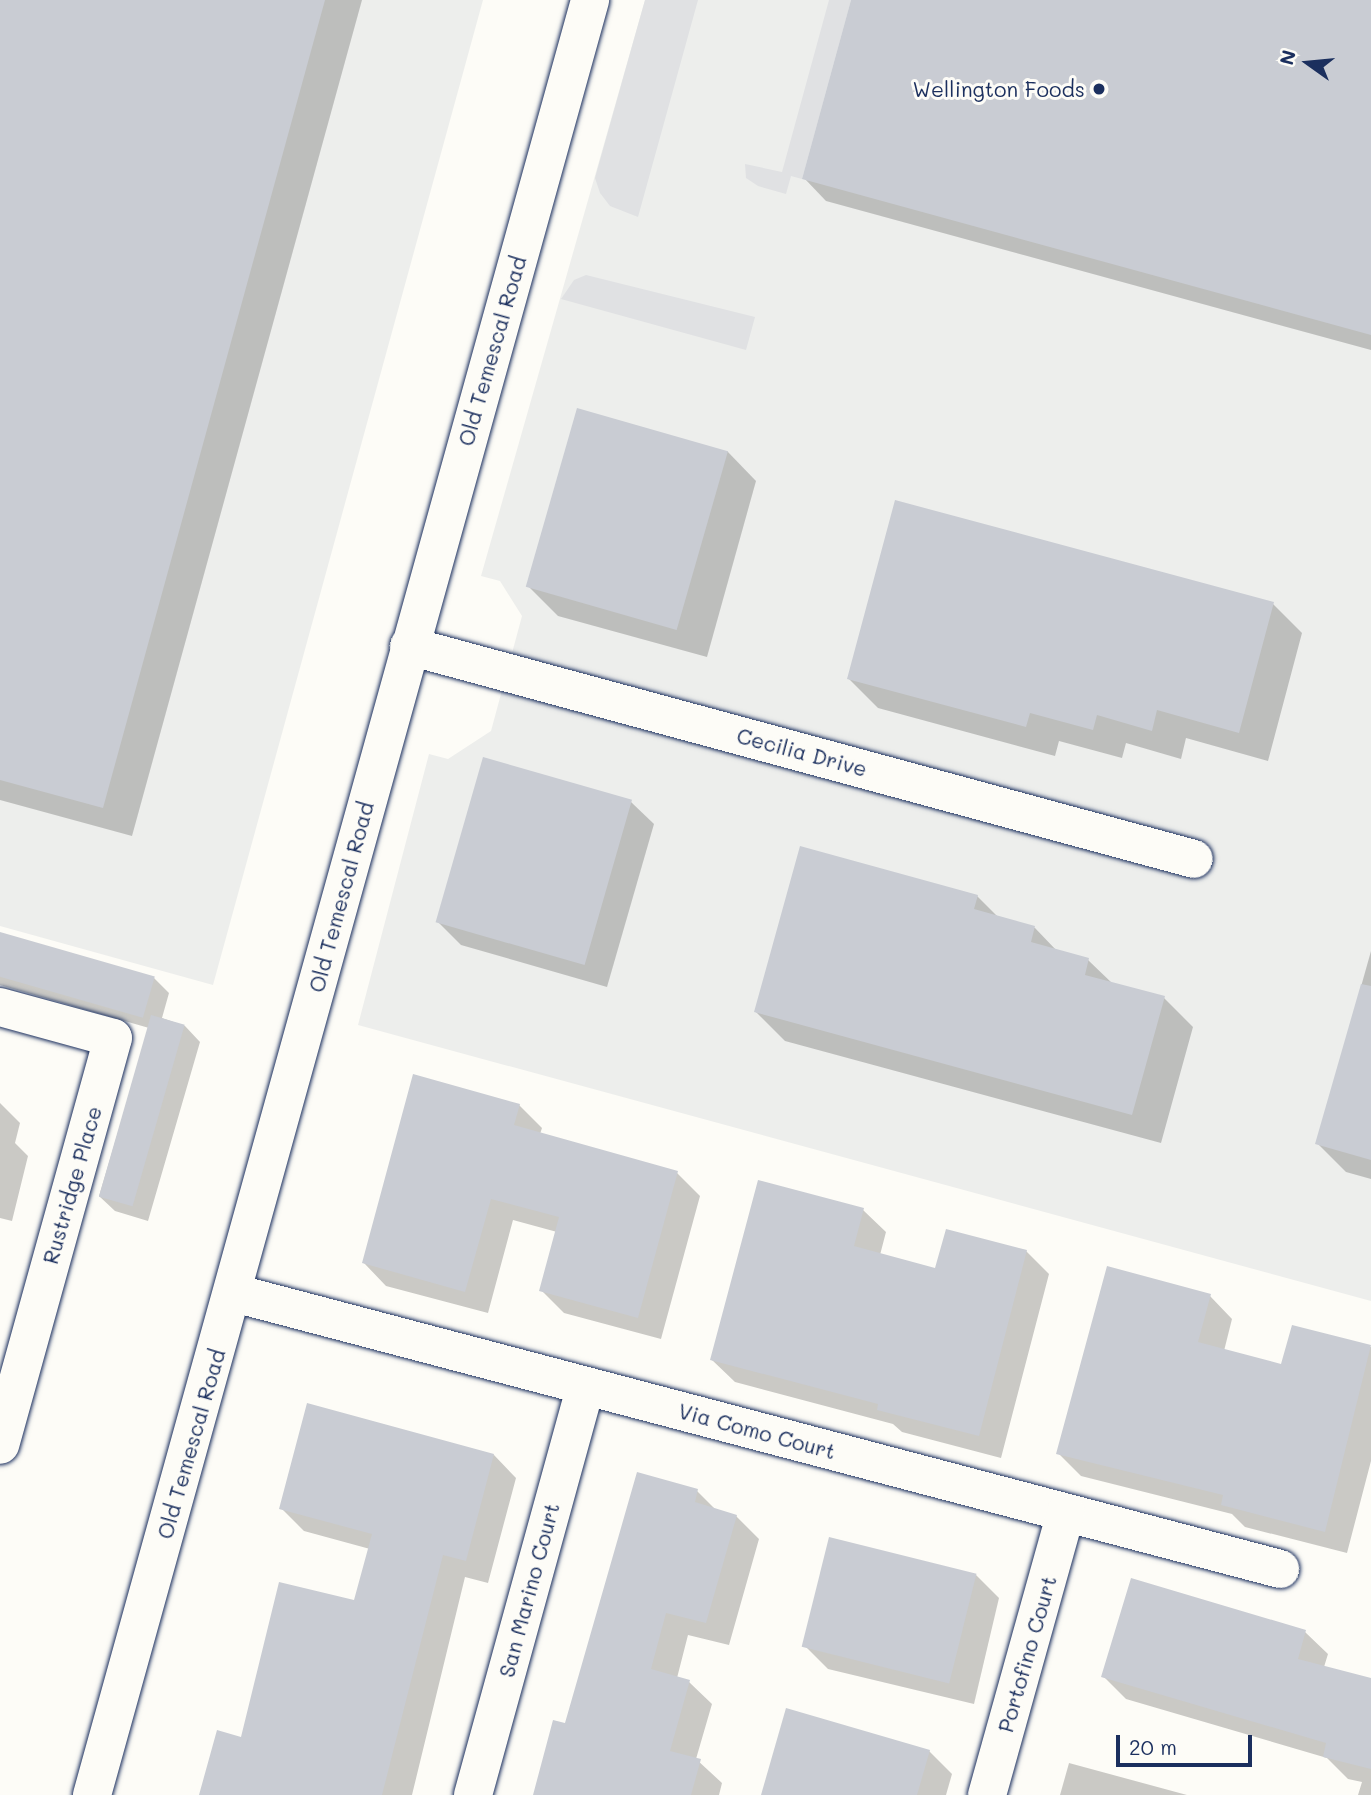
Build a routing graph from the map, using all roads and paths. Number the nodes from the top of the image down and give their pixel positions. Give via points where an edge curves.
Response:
1 (590, 0) edge
2 (409, 646) junction
3 (1194, 859) dead end
4 (0, 1007) edge
5 (234, 1293) junction
6 (586, 1385) junction
7 (0, 1445) edge
8 (1066, 1513) junction
9 (1280, 1569) dead end
10 (92, 1795) edge
11 (473, 1795) edge
12 (988, 1795) edge

1 - 2 street, Old Temescal Road
2 - 3 street, Cecilia Drive
2 - 5 street, Old Temescal Road
4 - 7 street, Rustridge Place via 113,1038
5 - 6 street, Via Como Court
5 - 10 street, Old Temescal Road
6 - 8 street, Via Como Court
6 - 11 street, San Marino Court
8 - 9 street, Via Como Court
8 - 12 street, Portofino Court

